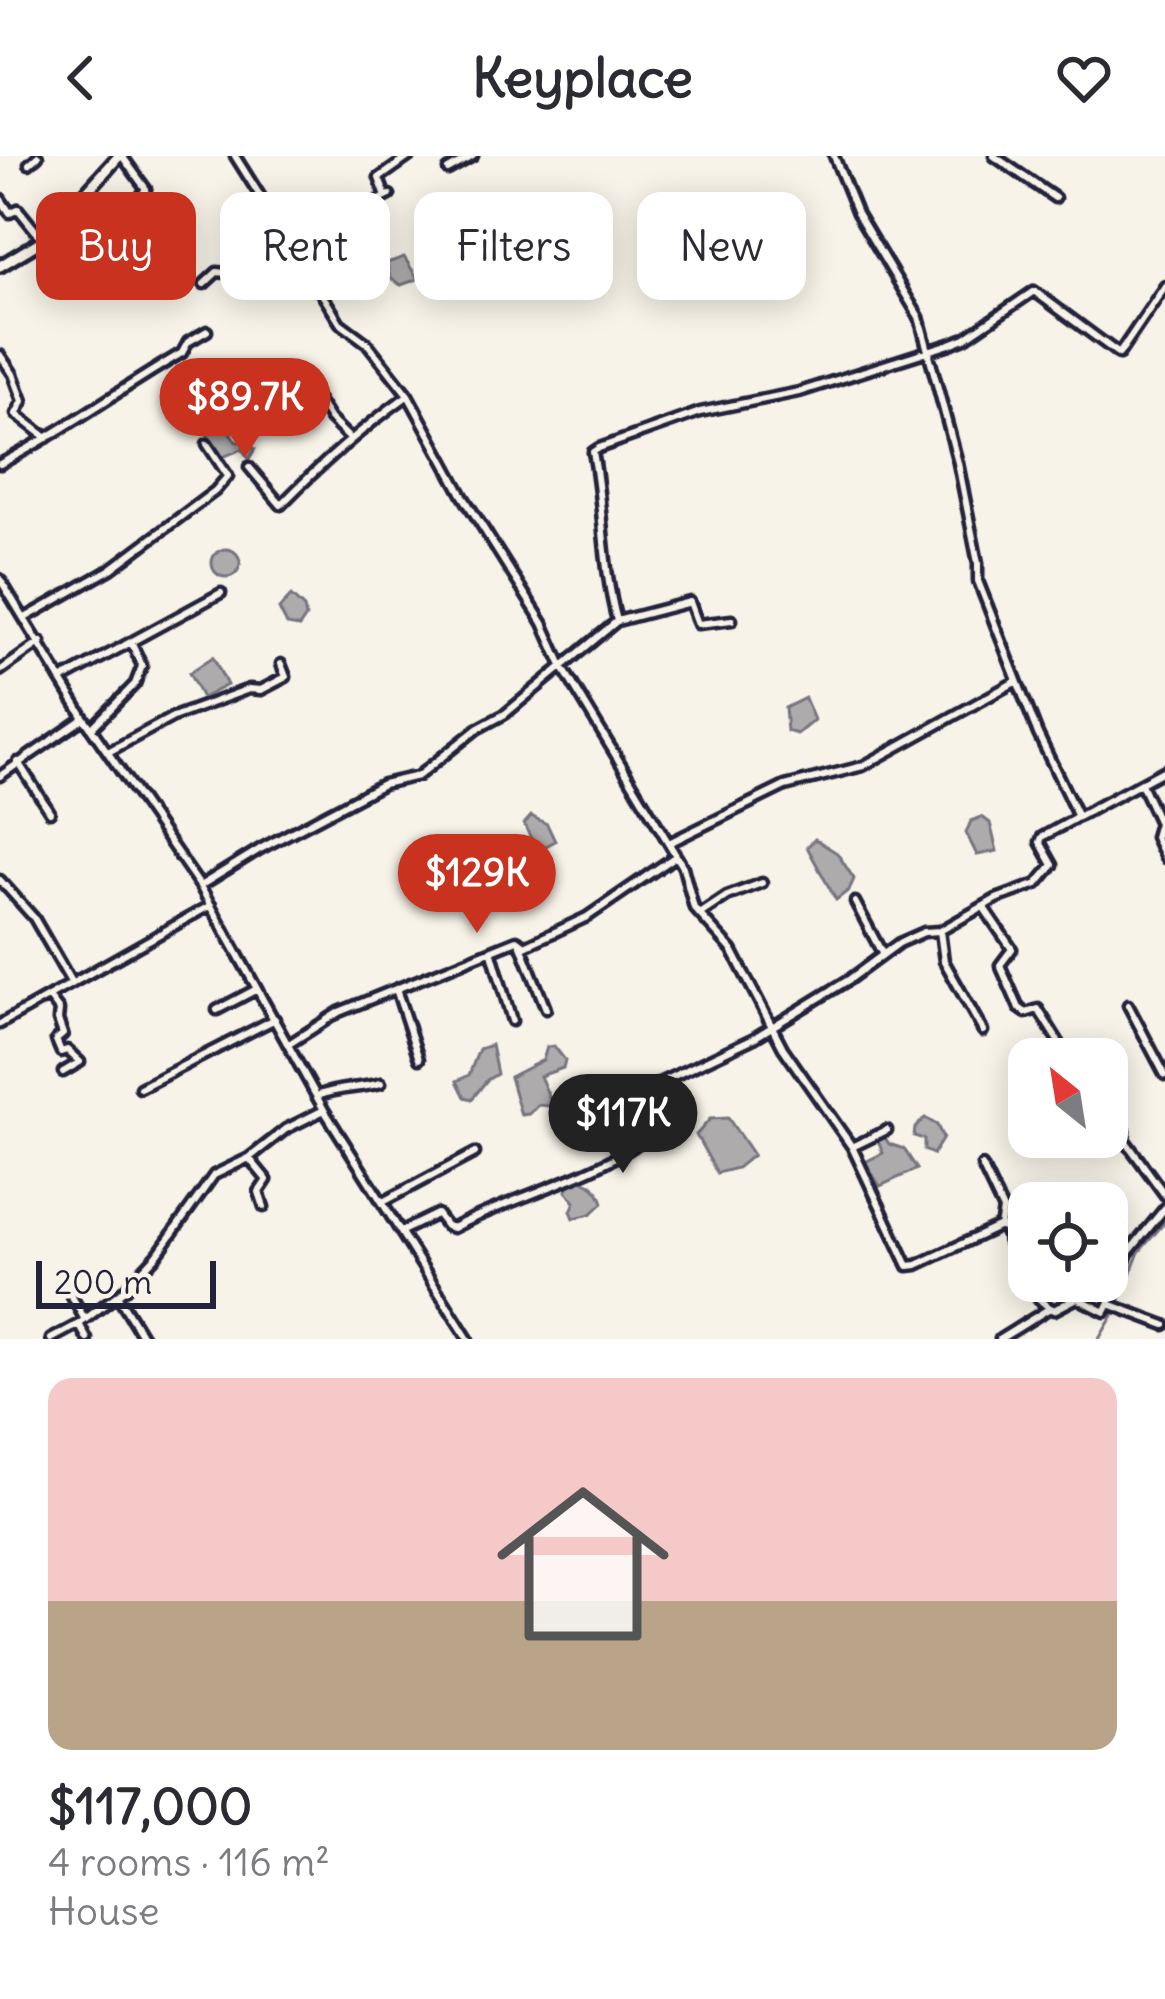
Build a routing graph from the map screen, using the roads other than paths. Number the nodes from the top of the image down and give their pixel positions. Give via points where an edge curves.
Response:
1 (38, 156) edge
2 (120, 156) edge
3 (235, 156) edge
4 (410, 156) edge
5 (473, 156) edge
6 (834, 156) edge
7 (994, 156) edge
8 (29, 164) dead end
9 (448, 170) dead end
10 (87, 192) edge
11 (144, 192) edge
12 (258, 192) edge
13 (386, 192) edge
14 (0, 198) edge
15 (1055, 198) dead end
16 (36, 232) edge
17 (36, 244) edge
18 (0, 266) edge
19 (220, 272) edge
20 (204, 284) dead end
21 (1165, 286) edge
22 (326, 300) edge
23 (207, 331) dead end
24 (928, 351) junction
25 (0, 355) edge
26 (236, 380) dead end
27 (408, 395) junction
28 (266, 416) junction
29 (260, 428) dead end
30 (47, 438) junction
31 (349, 438) junction
32 (208, 444) dead end
33 (0, 464) edge
34 (249, 467) dead end
35 (0, 579) edge
36 (221, 593) dead end
37 (25, 618) junction
38 (732, 620) dead end
39 (617, 621) junction
40 (131, 642) junction
41 (41, 643) junction
42 (280, 664) dead end
43 (563, 668) junction
44 (0, 670) edge
45 (62, 680) junction
46 (1016, 681) junction
47 (84, 718) junction
48 (92, 728) junction
49 (110, 751) junction
50 (18, 762) junction
51 (1165, 770) edge
52 (0, 776) edge
53 (1142, 786) junction
54 (50, 812) dead end
55 (1078, 817) junction
56 (669, 843) junction
57 (676, 856) junction
58 (1165, 858) edge
59 (0, 880) edge
60 (761, 883) dead end
61 (200, 886) junction
62 (855, 902) dead end
63 (211, 904) junction
64 (984, 908) junction
65 (700, 914) junction
66 (940, 931) junction
67 (518, 940) junction
68 (491, 953) junction
69 (882, 953) junction
70 (71, 982) junction
71 (257, 989) junction
72 (396, 989) junction
73 (49, 997) junction
74 (1128, 1005) dead end
75 (546, 1009) dead end
76 (217, 1010) dead end
77 (274, 1018) junction
78 (512, 1021) dead end
79 (0, 1024) edge
80 (771, 1026) junction
81 (983, 1031) dead end
82 (1057, 1038) edge
83 (289, 1044) junction
84 (419, 1059) dead end
85 (63, 1072) dead end
86 (1165, 1075) edge
87 (381, 1083) dead end
88 (140, 1088) dead end
89 (317, 1096) junction
90 (324, 1110) junction
91 (887, 1130) dead end
92 (1128, 1146) edge
93 (852, 1147) junction
94 (475, 1153) dead end
95 (250, 1158) junction
96 (982, 1166) dead end
97 (1165, 1195) edge
98 (383, 1202) junction
99 (265, 1207) dead end
100 (1165, 1208) edge
101 (1000, 1226) junction
102 (402, 1231) junction
103 (71, 1295) dead end
104 (117, 1295) junction
105 (1109, 1304) junction
106 (1050, 1308) junction
107 (82, 1322) junction
108 (1165, 1325) edge
109 (51, 1339) edge
110 (87, 1339) edge
111 (144, 1339) edge
112 (468, 1339) edge
113 (1000, 1339) edge

1 - 8 street
2 - 10 main road
2 - 11 street
3 - 12 street
4 - 13 street via 379,178
5 - 9 street
6 - 24 street via 856,213 919,317
7 - 15 street
14 - 16 street
17 - 18 main road
19 - 20 street
21 - 24 street via 1119,354 1034,291 965,338
22 - 27 street
23 - 30 street
24 - 39 street via 800,392 700,412 592,452
24 - 46 street via 978,581
25 - 30 street via 23,401 16,415
26 - 28 street
27 - 31 street
27 - 43 street
28 - 29 street
28 - 31 street via 307,383
30 - 33 street
31 - 34 street via 280,506
32 - 37 street via 228,476 215,491 111,569
35 - 37 street
36 - 40 street
37 - 41 street
38 - 39 street via 698,624 690,602
39 - 43 street
40 - 45 street
40 - 48 street via 142,666 135,684
41 - 44 street
41 - 45 street
42 - 49 street via 286,677 261,690 173,717
43 - 56 street
43 - 61 street via 418,776 382,784
45 - 47 street
46 - 55 street
46 - 56 street via 863,766 772,791
47 - 48 street
47 - 50 street
48 - 49 street
49 - 61 street
50 - 52 street
50 - 54 street
51 - 53 street
53 - 55 street
53 - 58 street
55 - 64 street via 1042,837 1052,865 1037,884
56 - 57 street
57 - 65 street
57 - 67 street via 560,932 525,946
59 - 70 street via 34,918
60 - 65 street
61 - 63 street
62 - 69 street
63 - 70 street
63 - 71 street
64 - 66 street
64 - 82 street via 1012,949 1000,965 1019,1008 1038,1009
65 - 80 street via 732,950
66 - 69 street
66 - 81 street via 944,961
67 - 68 street
67 - 75 street
68 - 72 street
68 - 78 street
69 - 80 street
70 - 73 street
71 - 76 street
71 - 77 street
72 - 83 street
72 - 84 street
73 - 79 street
73 - 85 street via 59,1010 61,1052 80,1062
74 - 86 street
77 - 83 street
77 - 88 street
80 - 93 street
80 - 102 street via 642,1091 651,1132 614,1156 453,1228 437,1214
83 - 89 street
87 - 89 street
89 - 90 street
90 - 95 street
90 - 98 street
91 - 93 street
92 - 97 street
93 - 101 street via 908,1266
94 - 98 street
95 - 99 street via 267,1180 259,1192
95 - 104 street via 214,1175
96 - 101 street via 1003,1210
98 - 102 street
100 - 105 street via 1129,1253
101 - 106 street via 1032,1292
102 - 112 street
103 - 107 street
104 - 107 street
104 - 111 street
105 - 106 street via 1105,1312 1077,1298
105 - 108 street
106 - 113 street
107 - 109 street
107 - 110 street

